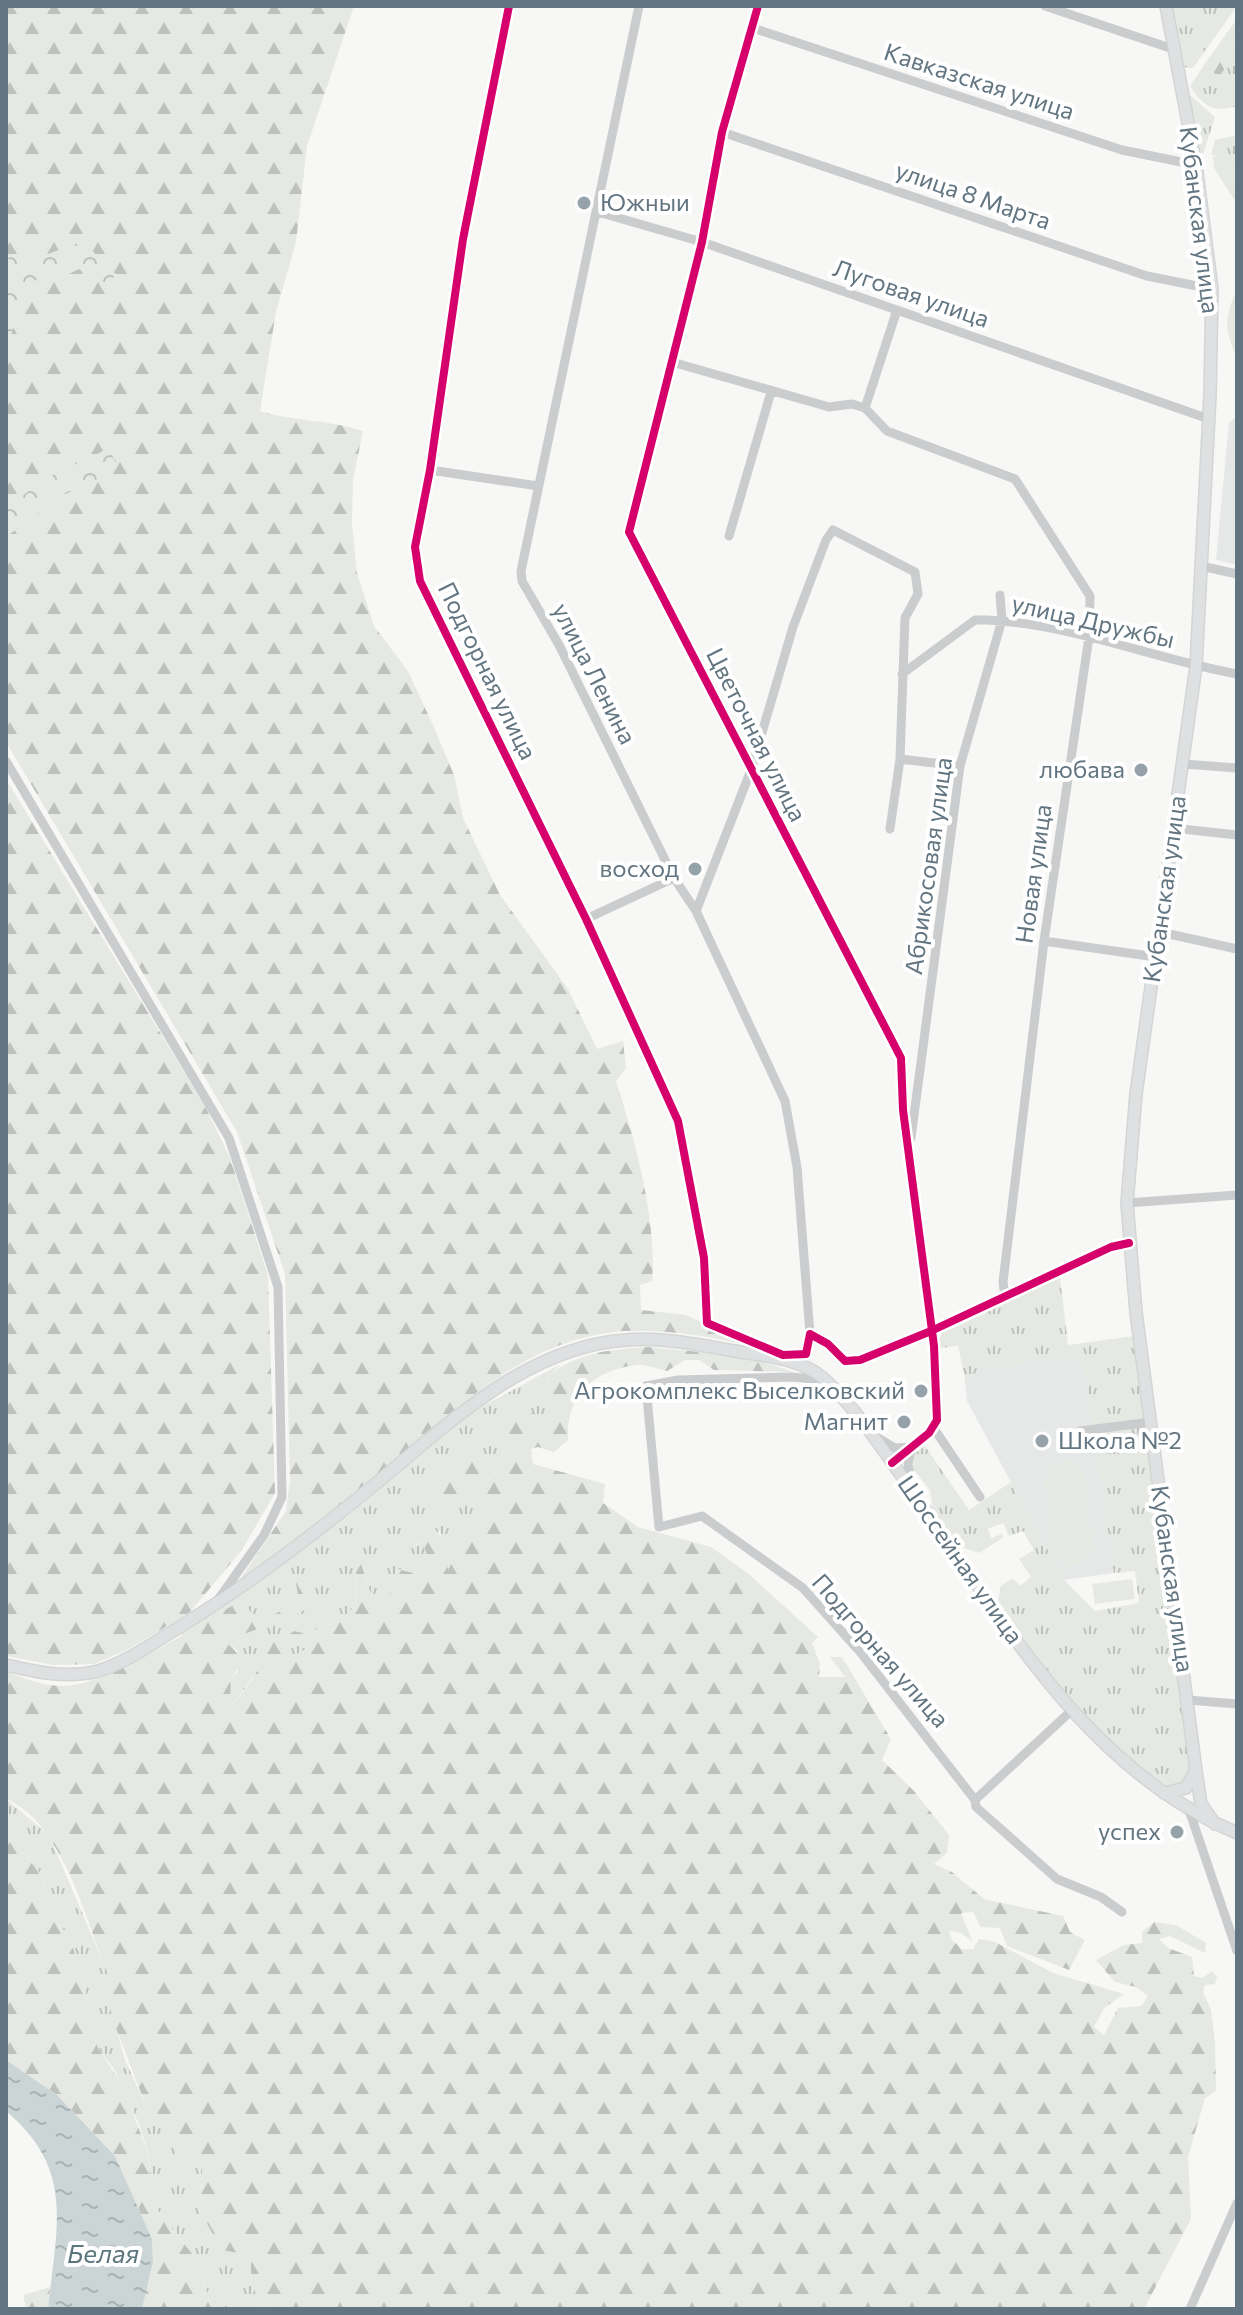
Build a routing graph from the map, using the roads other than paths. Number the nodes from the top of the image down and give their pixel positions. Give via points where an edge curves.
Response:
1 (509, 6) edge
2 (639, 6) edge
3 (758, 6) edge
4 (1045, 6) edge
5 (1166, 6) edge
6 (753, 28) junction
7 (1173, 49) junction
8 (722, 132) junction
9 (1196, 165) junction
10 (598, 212) junction
11 (702, 242) junction
12 (1212, 289) junction
13 (897, 310) junction
14 (672, 362) junction
15 (771, 392) junction
16 (865, 408) junction
17 (1209, 419) junction
18 (430, 470) junction
19 (538, 486) junction
20 (729, 536) dead end
21 (1201, 566) junction
22 (1237, 574) edge
23 (1000, 595) dead end
24 (1002, 620) junction
25 (1089, 637) junction
26 (1196, 666) junction
27 (902, 674) junction
28 (1237, 674) edge
29 (900, 759) junction
30 (6, 761) edge
31 (1183, 764) junction
32 (960, 766) junction
33 (1237, 768) edge
34 (751, 770) junction
35 (1173, 828) junction
36 (890, 829) dead end
37 (1237, 835) edge
38 (674, 878) junction
39 (696, 911) junction
40 (586, 919) junction
41 (1160, 932) junction
42 (1044, 941) junction
43 (1237, 949) edge
44 (1156, 957) junction
45 (910, 1145) junction
46 (1237, 1195) edge
47 (1127, 1203) junction
48 (1129, 1243) junction
49 (1005, 1297) junction
50 (931, 1331) junction
51 (810, 1334) junction
52 (837, 1394) junction
53 (1151, 1422) junction
54 (933, 1427) junction
55 (867, 1429) junction
56 (1080, 1431) dead end
57 (912, 1447) junction
58 (892, 1463) junction
59 (915, 1495) junction
60 (980, 1497) dead end
61 (216, 1603) junction
62 (6, 1665) edge
63 (1188, 1700) junction
64 (1237, 1704) edge
65 (1071, 1711) junction
66 (1196, 1771) junction
67 (1162, 1793) junction
68 (975, 1800) junction
69 (1189, 1810) junction
70 (1215, 1824) junction
71 (1237, 1833) edge
72 (1122, 1912) dead end
73 (1237, 1951) edge
74 (1237, 2203) edge
75 (1190, 2309) edge

1 - 18 street, Подгорная улица via 463,239
2 - 10 street, улица Ленина
3 - 6 street, Цветочная улица
4 - 7 street
5 - 7 main road, Кубанская улица
6 - 8 street, Цветочная улица
6 - 9 street, Кавказская улица via 1122,150
7 - 9 main road, Кубанская улица
8 - 11 street, Цветочная улица
8 - 12 street, улица 8 Марта via 1147,276
9 - 12 main road, Кубанская улица
10 - 11 street, Луговая улица
10 - 19 street, улица Ленина
11 - 13 street, Луговая улица
11 - 14 street, Цветочная улица
12 - 17 main road, Кубанская улица
13 - 16 street
13 - 17 street, Луговая улица
14 - 15 street
14 - 34 street, Цветочная улица via 629,532
15 - 16 street via 829,407
15 - 20 street
16 - 25 street, Новая улица via 887,431 1015,479 1090,596
17 - 21 main road, Кубанская улица
18 - 19 street
18 - 40 street, Подгорная улица via 415,547 420,581
19 - 38 street, улица Ленина via 523,550 522,581
21 - 22 street
21 - 26 main road, Кубанская улица
23 - 24 street, Абрикосовая улица
24 - 25 street, улица Дружбы
24 - 27 street, улица Дружбы via 975,620
24 - 32 street, Абрикосовая улица
25 - 26 street, улица Дружбы
25 - 42 street, Новая улица
26 - 28 street, улица Дружбы
26 - 31 main road, Кубанская улица
27 - 29 street
27 - 34 street via 905,618 918,594 915,572 833,530 793,627
29 - 32 street
29 - 36 street
30 - 61 street via 229,1138 278,1287 282,1497 273,1521
31 - 33 street
31 - 35 main road, Кубанская улица
32 - 45 street, Абрикосовая улица
34 - 39 street
34 - 45 street, Цветочная улица via 901,1058
35 - 37 street
35 - 41 main road, Кубанская улица
38 - 39 street, улица Ленина
38 - 40 street
39 - 51 street, улица Ленина via 785,1101 797,1167
40 - 51 street, Подгорная улица via 678,1121 704,1258 707,1323 783,1355 806,1354
41 - 43 street
41 - 44 main road, Кубанская улица
42 - 44 street
42 - 49 street, Новая улица
44 - 47 main road, Кубанская улица
45 - 50 street, Цветочная улица
46 - 47 street
47 - 48 main road, Кубанская улица
48 - 49 street
48 - 53 main road, Кубанская улица
49 - 50 street
50 - 51 street via 845,1361
50 - 54 street, Цветочная улица via 937,1420
52 - 55 main road, Шоссейная улица
52 - 61 main road, Шоссейная улица via 811,1370 779,1359 649,1339 573,1351 481,1397 351,1505
52 - 68 street, Подгорная улица via 791,1377 678,1380 646,1386 659,1527 702,1516 803,1588 861,1653
53 - 56 street
53 - 63 main road, Кубанская улица
54 - 57 street
54 - 60 street
55 - 57 street via 895,1448
55 - 58 main road, Шоссейная улица
57 - 58 street
57 - 59 street via 908,1472
58 - 59 main road, Шоссейная улица
59 - 65 main road, Шоссейная улица
61 - 62 main road, Шоссейная улица via 98,1671 55,1675
63 - 64 street
63 - 66 main road, Кубанская улица
65 - 67 main road, Шоссейная улица
65 - 68 street
66 - 67 main road via 1183,1790
66 - 69 main road
66 - 70 main road via 1201,1804
67 - 69 main road, Шоссейная улица
68 - 72 street, Подгорная улица via 976,1807 1057,1879
69 - 70 main road, Шоссейная улица
69 - 73 street
70 - 71 main road, Шоссейная улица
74 - 75 street

